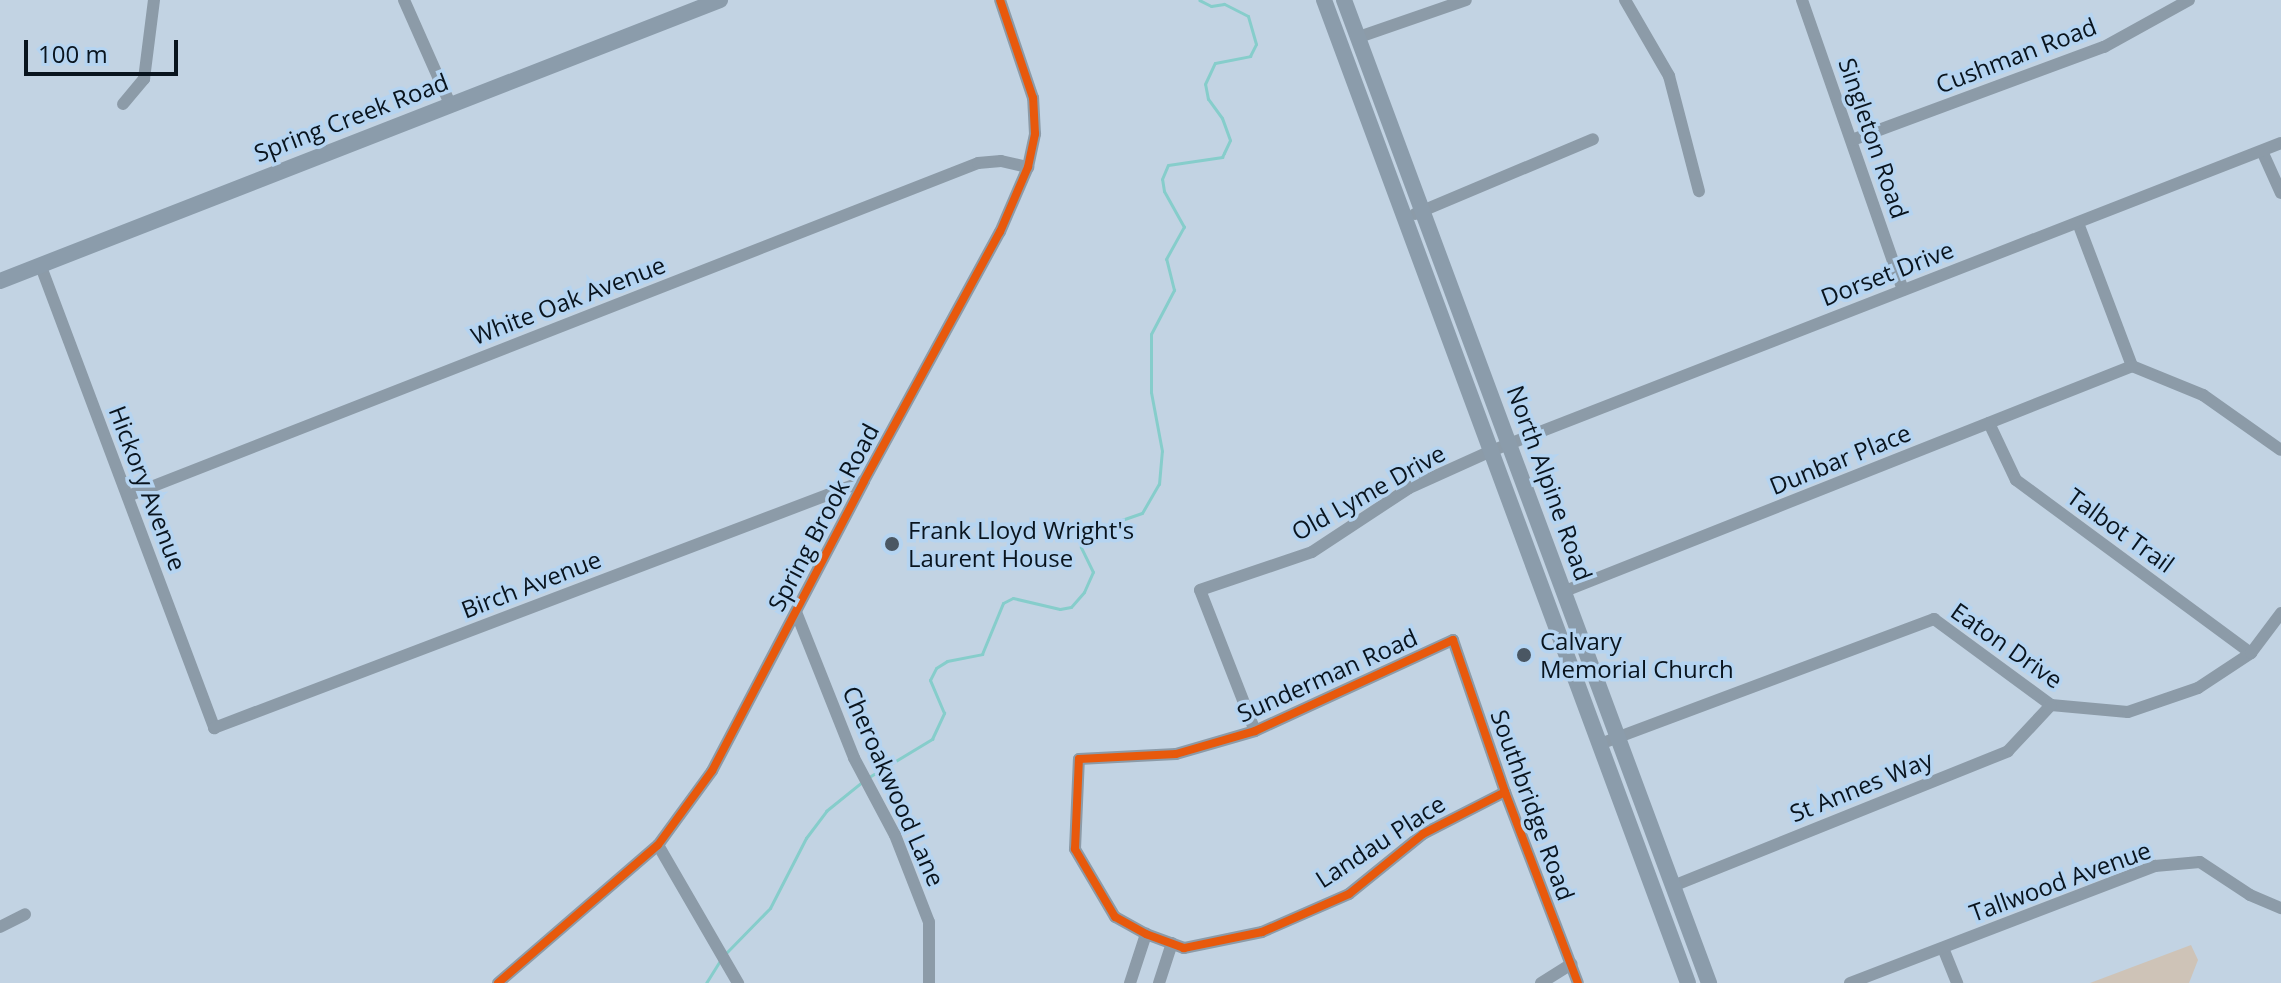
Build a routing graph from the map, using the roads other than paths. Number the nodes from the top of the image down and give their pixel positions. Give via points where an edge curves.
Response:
1 (154, 0) edge
2 (404, 0) edge
3 (720, 0) edge
4 (1000, 0) edge
5 (1324, 0) edge
6 (1344, 0) edge
7 (1466, 0) edge
8 (1625, 0) edge
9 (1802, 0) edge
10 (2189, 0) edge
11 (1359, 37) junction
12 (123, 104) dead end
13 (450, 104) junction
14 (1593, 139) dead end
15 (1852, 140) junction
16 (2281, 143) edge
17 (2262, 151) junction
18 (1028, 167) junction
19 (1699, 191) dead end
20 (2281, 193) edge
21 (1423, 210) junction
22 (1405, 218) junction
23 (2078, 223) junction
24 (40, 264) junction
25 (0, 281) edge
26 (1903, 290) junction
27 (2132, 366) junction
28 (1989, 423) junction
29 (1510, 445) junction
30 (2281, 450) edge
31 (1491, 451) junction
32 (864, 481) junction
33 (128, 496) junction
34 (1565, 591) junction
35 (796, 612) junction
36 (2281, 613) edge
37 (1453, 640) joint
38 (2251, 653) junction
39 (2051, 705) junction
40 (214, 728) joint
41 (1255, 731) junction
42 (1619, 738) junction
43 (1600, 744) junction
44 (1505, 792) junction
45 (658, 845) junction
46 (1673, 886) junction
47 (2281, 908) edge
48 (25, 914) dead end
49 (0, 927) edge
50 (1146, 934) junction
51 (1178, 946) junction
52 (1943, 948) junction
53 (1571, 964) junction
54 (498, 983) edge
55 (738, 983) edge
56 (929, 983) edge
57 (1130, 983) edge
58 (1159, 983) edge
59 (1541, 983) edge
60 (1578, 983) edge
61 (1688, 983) edge
62 (1709, 983) edge
63 (1850, 983) edge
64 (1957, 983) edge

1 - 12 street via 144,79
2 - 13 street
3 - 13 main road, Spring Creek Road
4 - 18 street, Spring Brook Road via 1033,98 1035,134
5 - 22 main road, North Alpine Road
6 - 11 main road, North Alpine Road
7 - 11 street
8 - 19 street via 1669,76
9 - 15 street, Singleton Road
10 - 15 street, Cushman Road via 2104,47
11 - 21 main road, North Alpine Road
13 - 24 main road, Spring Creek Road
14 - 21 street
15 - 26 street, Singleton Road
16 - 17 street, Dorset Drive
17 - 20 street
17 - 23 street, Dorset Drive
18 - 32 street, Spring Brook Road via 1000,232
18 - 33 street, White Oak Avenue via 978,163
21 - 22 street
21 - 29 main road, North Alpine Road
22 - 31 main road, North Alpine Road
23 - 26 street, Dorset Drive
23 - 27 street
24 - 25 main road, Spring Creek Road
24 - 33 street, Hickory Avenue
26 - 29 street, Dorset Drive
27 - 28 street, Dunbar Place
27 - 30 street via 2203,395
28 - 34 street, Dunbar Place
28 - 38 street, Talbot Trail via 2016,480
29 - 31 street, Old Lyme Drive
29 - 34 main road, North Alpine Road
31 - 41 street, Old Lyme Drive via 1409,488 1312,552 1200,590
31 - 43 main road, North Alpine Road
32 - 35 street, Spring Brook Road
32 - 40 street, Birch Avenue
33 - 40 street, Hickory Avenue
34 - 42 main road, North Alpine Road
35 - 45 street, Spring Brook Road via 712,771
35 - 56 street, Cheroakwood Lane via 854,758 895,835 929,922
36 - 38 street, Eaton Drive
37 - 41 street, Sunderman Road
37 - 44 street, Southbridge Road
38 - 39 street, Eaton Drive via 2198,688 2128,712
39 - 42 street, Eaton Drive via 1934,619
39 - 46 street, St Annes Way via 2008,751
41 - 50 street, Sunderman Road via 1176,754 1079,759 1075,849 1115,917
42 - 43 street, Eaton Drive
42 - 46 main road, North Alpine Road
43 - 61 main road, North Alpine Road
44 - 51 street, Landau Place via 1423,834 1349,894 1262,932
44 - 53 street, Southbridge Road
45 - 54 street, Spring Brook Road
45 - 55 street
46 - 62 main road, North Alpine Road
47 - 52 street, Tallwood Avenue via 2250,895 2200,862 2155,866
48 - 49 street
50 - 51 street, Sunderman Road
50 - 57 street
51 - 58 street
52 - 63 street, Tallwood Avenue
52 - 64 street
53 - 59 street
53 - 60 street, Southbridge Road

